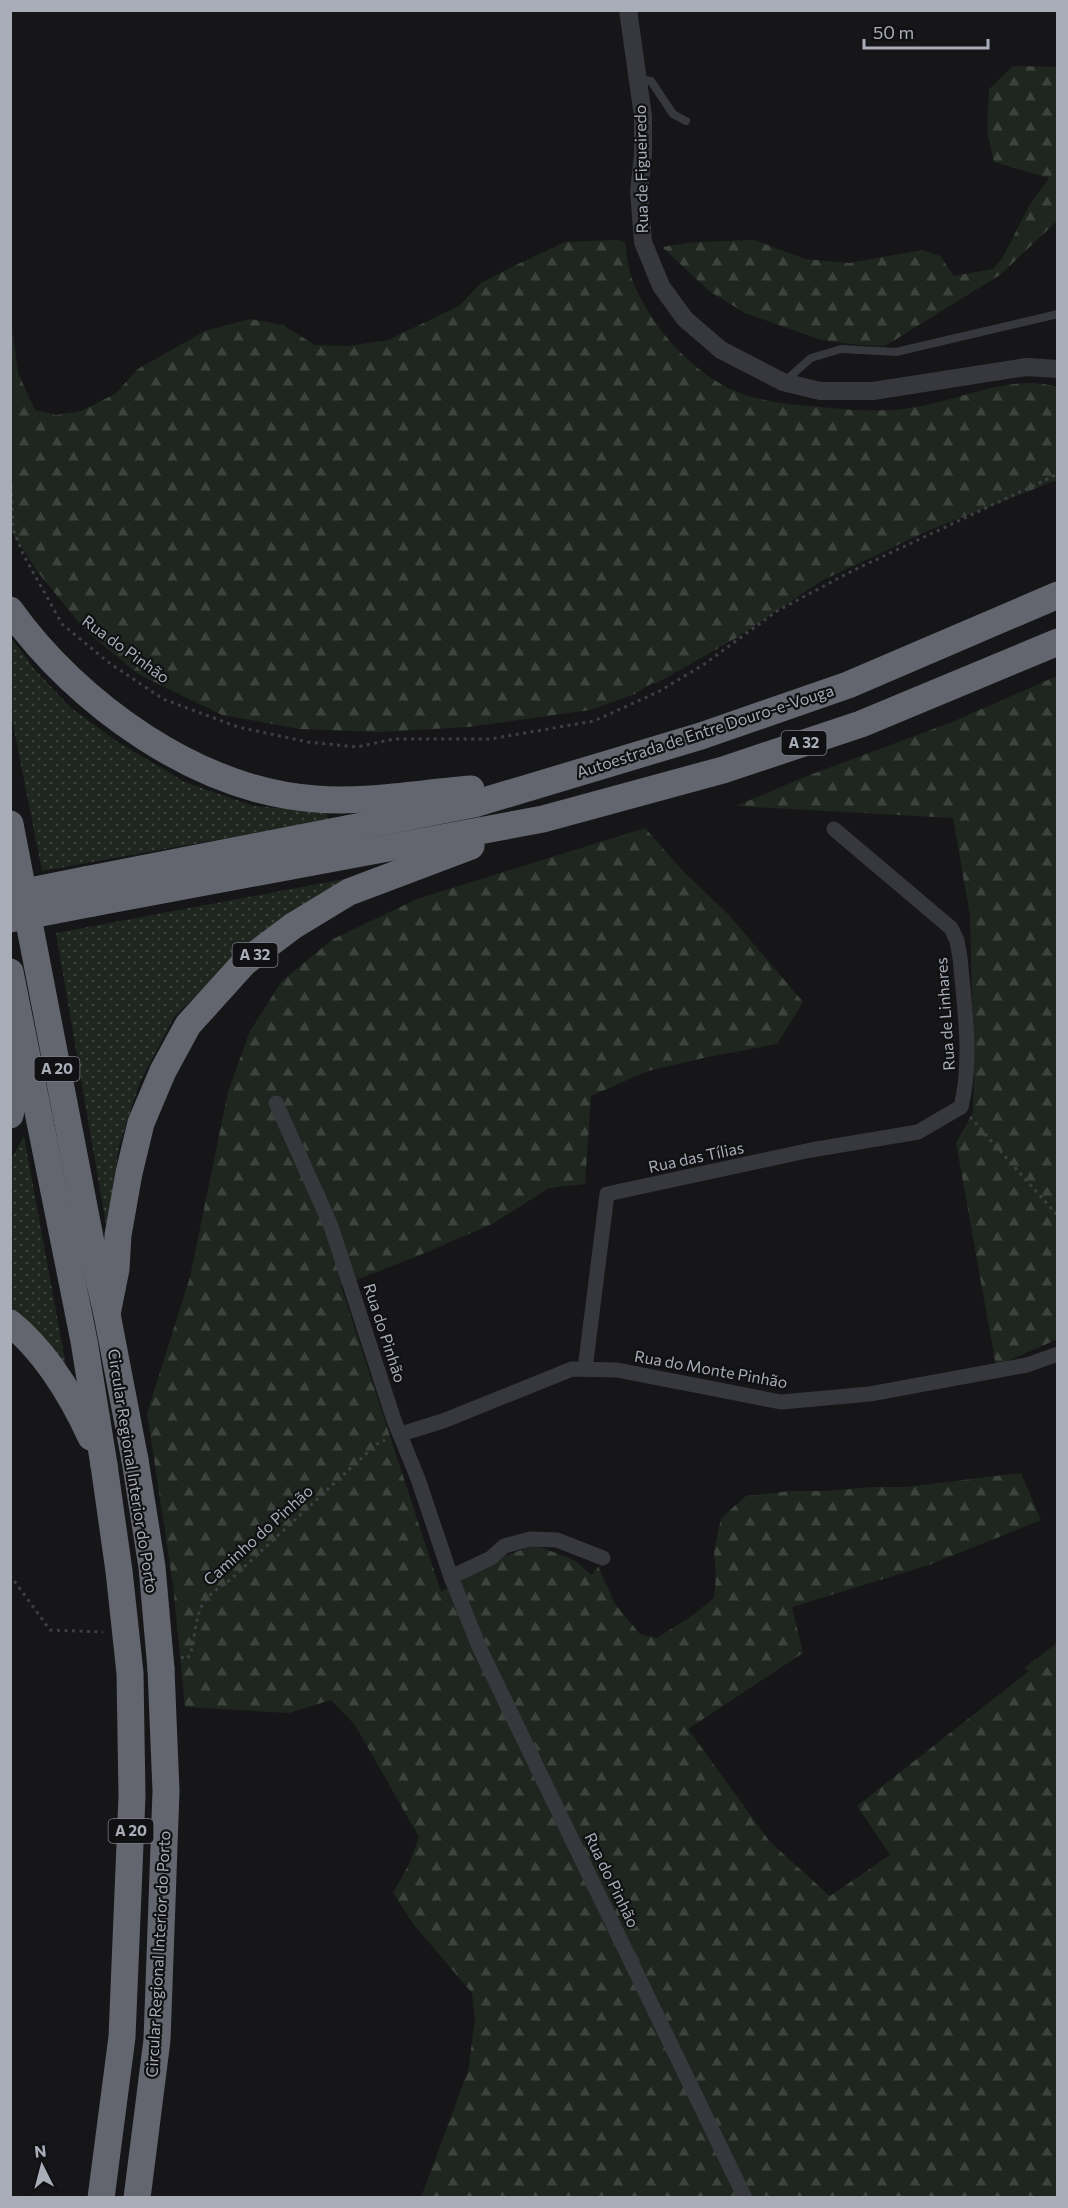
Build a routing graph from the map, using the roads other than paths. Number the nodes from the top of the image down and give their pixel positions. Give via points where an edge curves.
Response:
1 (628, 10) edge
2 (637, 78) junction
3 (686, 121) dead end
4 (1058, 314) edge
5 (1058, 369) edge
6 (783, 382) junction
7 (1058, 595) edge
8 (10, 610) edge
9 (1058, 642) edge
10 (550, 781) junction
11 (543, 819) junction
12 (10, 824) edge
13 (834, 829) dead end
14 (89, 892) junction
15 (10, 895) edge
16 (10, 919) edge
17 (10, 972) edge
18 (26, 1048) junction
19 (276, 1103) dead end
20 (961, 1107) joint
21 (10, 1115) edge
22 (107, 1314) junction
23 (10, 1323) edge
24 (1058, 1354) edge
25 (585, 1369) junction
26 (401, 1434) junction
27 (104, 1465) junction
28 (603, 1558) dead end
29 (451, 1577) junction
30 (101, 2198) edge
31 (137, 2198) edge
32 (745, 2198) edge

1 - 2 street, Rua de Figueiredo
2 - 3 lane via 651,81 673,114
2 - 6 street, Rua de Figueiredo via 643,116 640,214 643,242 656,276 692,325 722,350
4 - 6 lane via 896,352 841,349 811,358
5 - 6 street, Rua de Figueiredo via 1026,367 873,391 820,391
7 - 10 highway, Autoestrada de Entre Douro-e-Vouga / A 32 via 848,685 701,736
8 - 10 highway, A 32 via 52,659 144,738 181,760 226,779 273,793 345,800
9 - 11 highway, A 32 via 861,724 723,770
10 - 14 highway, A 32 via 474,804
11 - 14 highway, A 32
11 - 22 highway, A 32 via 349,892 292,926 244,963 188,1025 141,1123 129,1173
12 - 22 highway, Circular Regional Interior do Porto / A 20
13 - 20 street, Rua de Linhares via 954,934 960,957 967,1060
14 - 15 highway, A 32, bridge
14 - 16 highway, A 32, bridge
17 - 18 highway, Circular Regional Interior do Porto / A 20
18 - 21 highway
18 - 27 highway, Circular Regional Interior do Porto / A 20 via 84,1341
19 - 26 street, Rua do Pinhão via 331,1226
20 - 25 street, Rua das Tílias via 918,1132 811,1150 607,1194
22 - 31 highway, Circular Regional Interior do Porto / A 20, bridge via 152,1567 166,1791 157,2040
23 - 27 highway via 25,1334 76,1404
24 - 25 street, Rua do Monte Pinhão via 1027,1365 882,1392 781,1402 617,1370
25 - 26 street, Rua do Monte Pinhão via 572,1369
26 - 29 street, Rua do Pinhão
27 - 30 highway, Circular Regional Interior do Porto / A 20, bridge via 129,1673 132,1796 122,2037
28 - 29 street via 557,1540 530,1539 504,1546 491,1558
29 - 32 street, Rua do Pinhão via 480,1649

